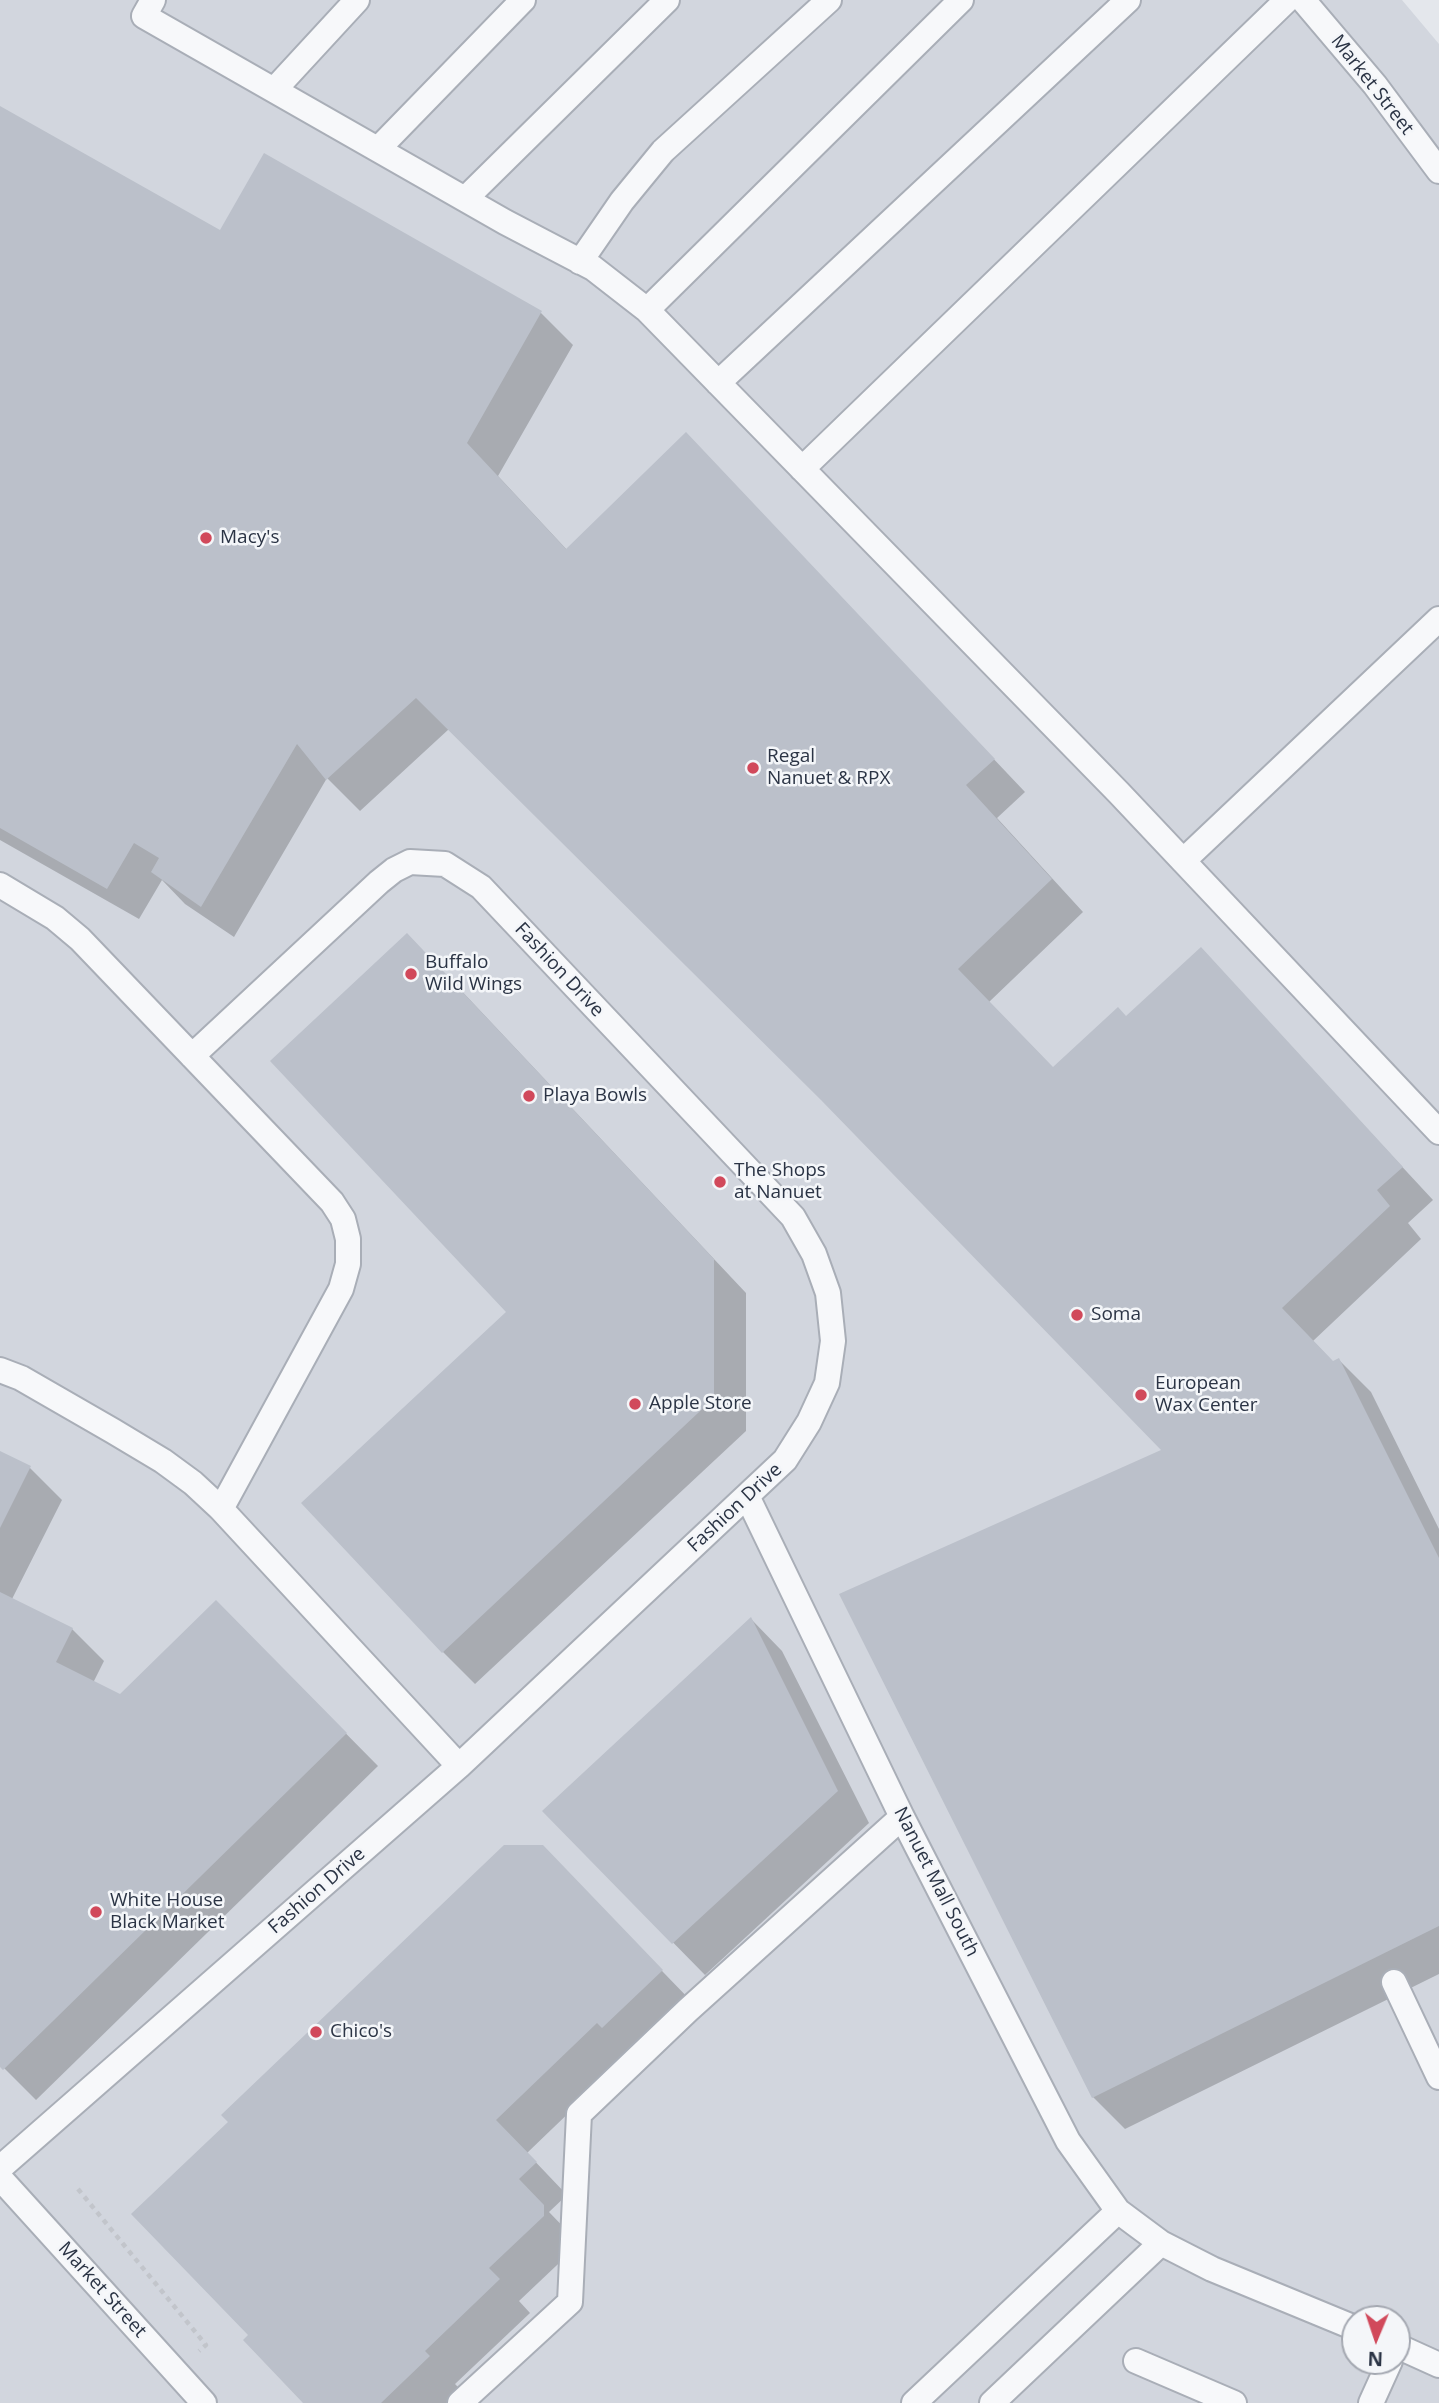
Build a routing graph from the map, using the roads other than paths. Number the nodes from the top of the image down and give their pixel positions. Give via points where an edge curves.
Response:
1 (153, 0) edge
2 (357, 0) edge
3 (523, 0) edge
4 (667, 0) edge
5 (829, 0) edge
6 (961, 0) edge
7 (1128, 0) edge
8 (1287, 0) edge
9 (1303, 0) edge
10 (274, 90) junction
11 (378, 149) junction
12 (1439, 171) edge
13 (465, 199) junction
14 (580, 262) junction
15 (647, 310) junction
16 (718, 383) junction
17 (802, 469) junction
18 (1439, 619) edge
19 (1184, 861) junction
20 (0, 885) edge
21 (192, 1056) junction
22 (1439, 1132) edge
23 (0, 1370) edge
24 (747, 1496) junction
25 (221, 1509) junction
26 (458, 1766) junction
27 (902, 1817) junction
28 (1394, 1982) dead end
29 (1439, 2077) edge
30 (0, 2168) edge
31 (0, 2178) edge
32 (1118, 2211) junction
33 (1161, 2243) junction
34 (1341, 2322) edge
35 (1411, 2352) edge
36 (1136, 2361) dead end
37 (1439, 2365) edge
38 (1384, 2375) edge
39 (204, 2403) edge
40 (460, 2403) edge
41 (914, 2403) edge
42 (992, 2403) edge
43 (1234, 2403) edge
44 (1371, 2403) edge

1 - 10 lane via 144,16
2 - 10 lane
3 - 11 lane
4 - 13 lane
5 - 14 lane via 663,151
6 - 15 lane
7 - 16 lane
8 - 17 lane
9 - 12 lane, Market Street
10 - 11 lane
11 - 13 lane
13 - 14 lane
14 - 15 lane
15 - 16 lane
16 - 17 lane
17 - 19 lane
18 - 19 lane
19 - 22 lane
20 - 21 lane via 80,939
21 - 24 lane, Fashion Drive via 394,870 410,862 445,864 481,887 793,1217 814,1254 828,1293 833,1340 827,1382 785,1460
21 - 25 lane via 332,1202 344,1219 348,1239 341,1289
23 - 25 lane via 163,1461
24 - 26 lane, Fashion Drive
24 - 27 lane, Nanuet Mall South
25 - 26 lane
26 - 30 lane, Fashion Drive
27 - 32 lane, Nanuet Mall South via 1068,2141
27 - 40 lane via 579,2114 570,2302
28 - 29 lane
31 - 39 lane, Market Street
32 - 33 lane, Nanuet Mall South
32 - 41 lane
33 - 34 lane, Nanuet Mall South
33 - 42 lane
35 - 37 lane
36 - 43 lane
38 - 44 lane

